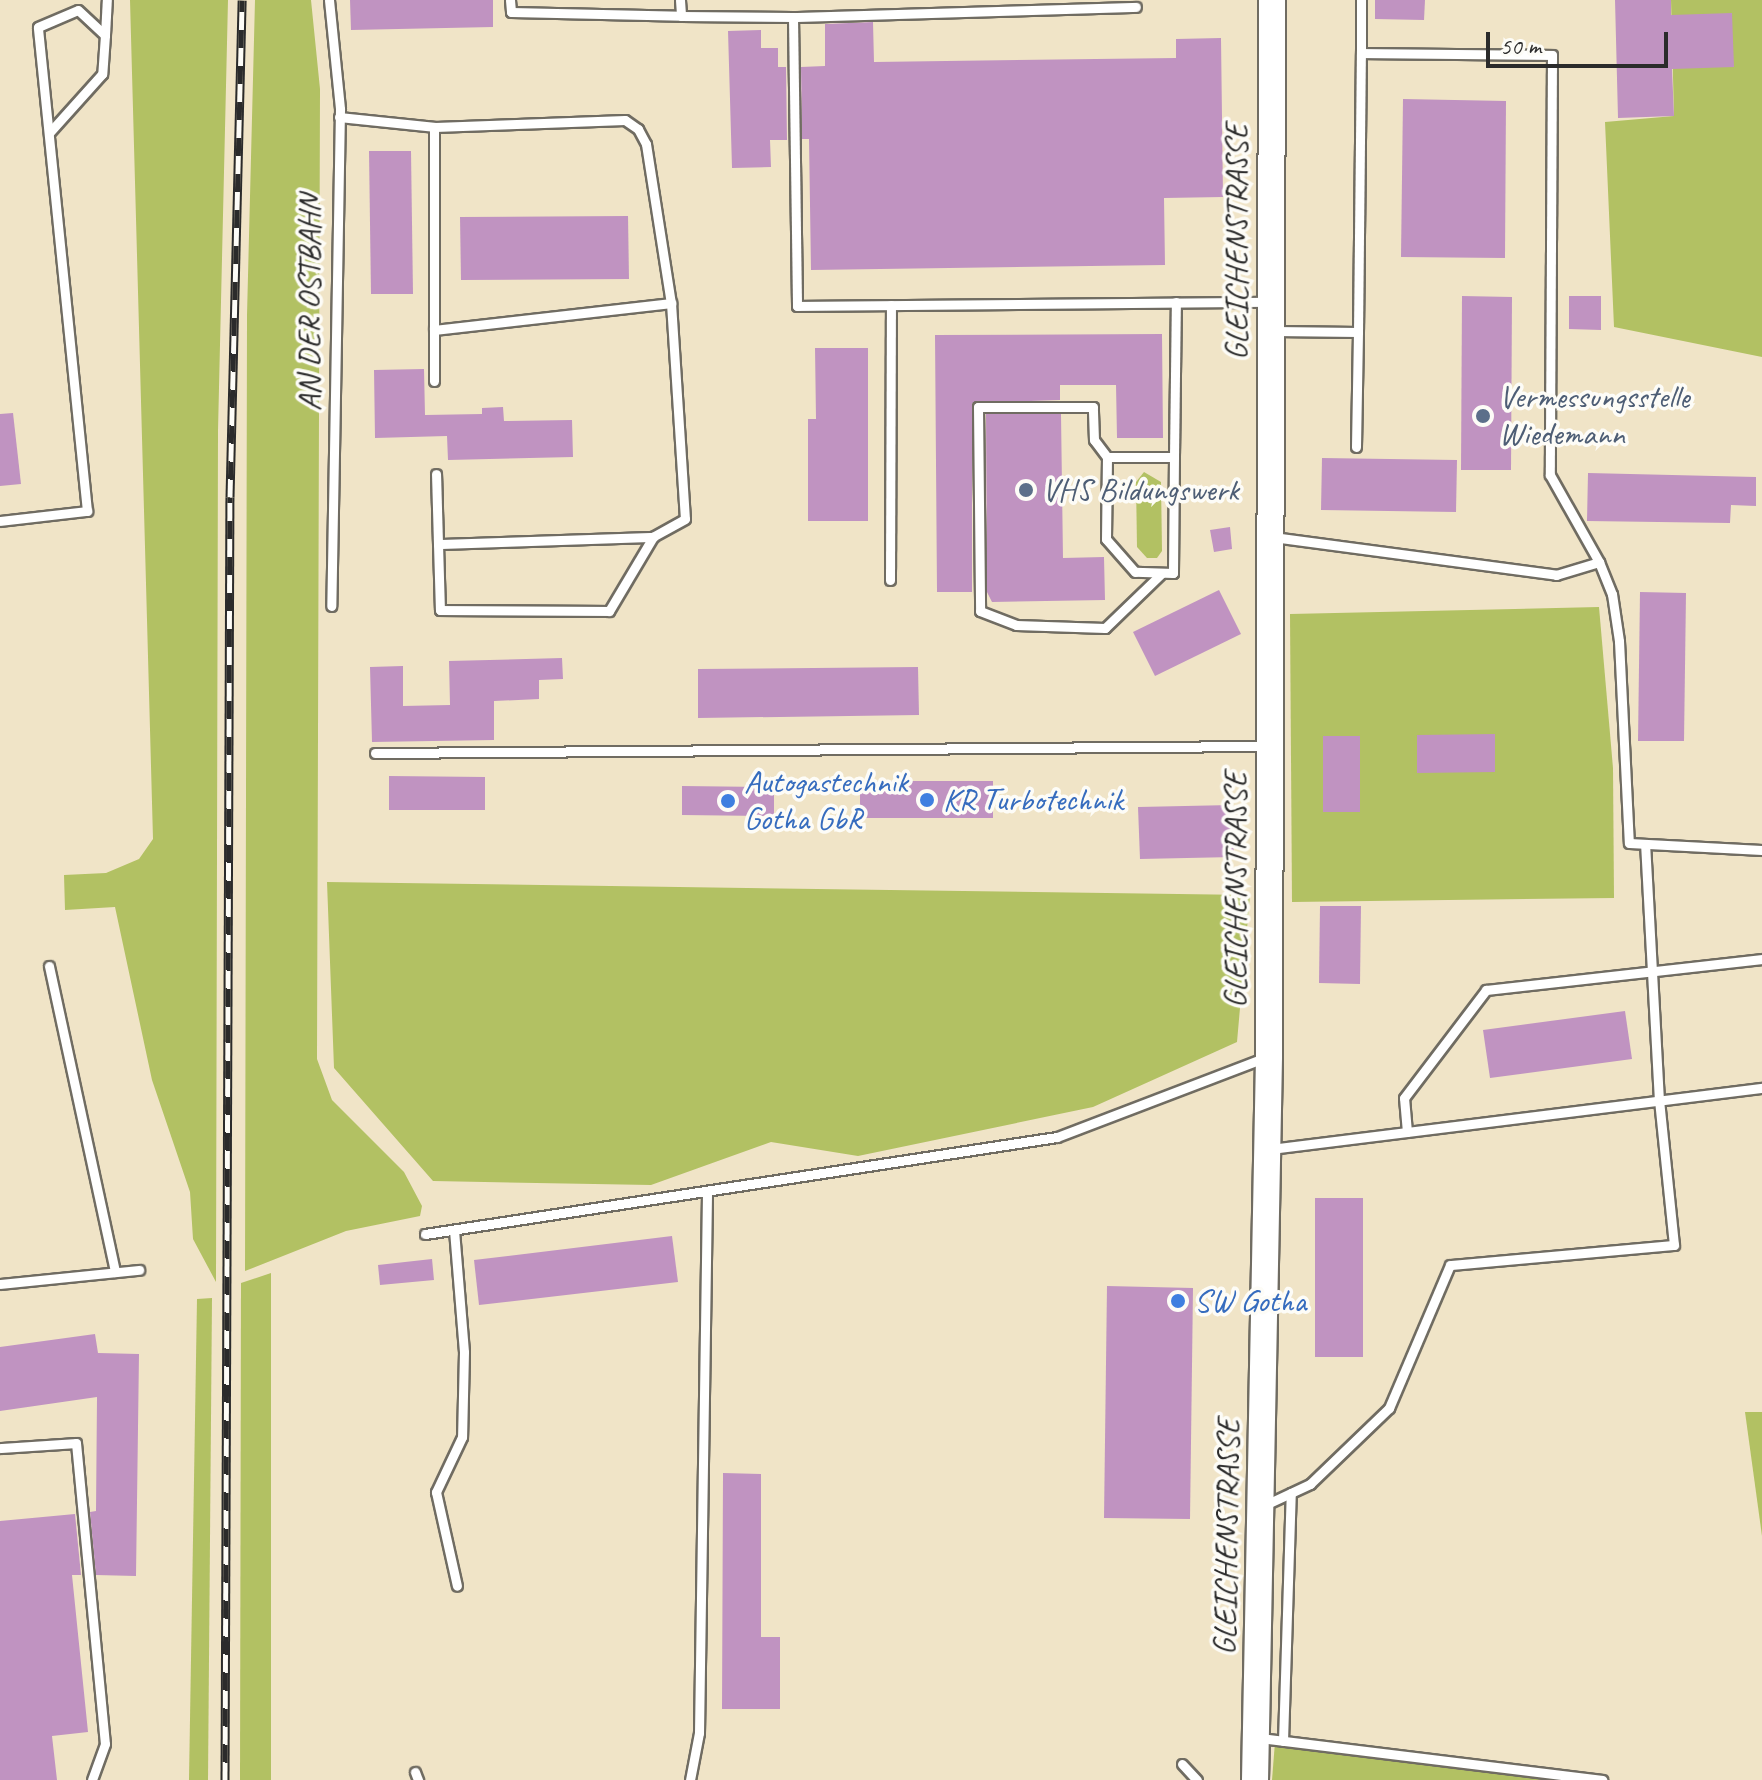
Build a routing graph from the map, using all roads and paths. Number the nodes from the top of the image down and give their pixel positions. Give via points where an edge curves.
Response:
1 (107, 0) edge
2 (329, 0) edge
3 (510, 0) edge
4 (680, 0) edge
5 (1272, 0) edge
6 (1361, 0) edge
7 (1136, 7) dead end
8 (681, 16) junction
9 (793, 17) junction
10 (105, 35) junction
11 (1361, 53) junction
12 (339, 117) junction
13 (434, 127) junction
14 (49, 133) junction
15 (1176, 302) junction
16 (1271, 302) junction
17 (671, 303) junction
18 (891, 305) junction
19 (434, 330) junction
20 (1271, 331) junction
21 (1358, 332) junction
22 (434, 381) dead end
23 (1356, 447) dead end
24 (1107, 457) junction
25 (1174, 457) junction
26 (436, 474) dead end
27 (0, 521) edge
28 (1270, 536) junction
29 (653, 537) junction
30 (438, 544) junction
31 (1599, 562) junction
32 (1162, 573) junction
33 (890, 580) dead end
34 (331, 606) dead end
35 (1271, 746) junction
36 (375, 753) dead end
37 (1645, 844) junction
38 (1762, 850) edge
39 (1762, 959) edge
40 (49, 966) dead end
41 (1652, 975) junction
42 (1269, 1056) junction
43 (1762, 1088) edge
44 (1659, 1101) junction
45 (1407, 1132) junction
46 (1268, 1149) junction
47 (707, 1191) junction
48 (454, 1230) junction
49 (425, 1234) dead end
50 (139, 1270) dead end
51 (115, 1272) junction
52 (0, 1284) edge
53 (0, 1448) edge
54 (1291, 1493) junction
55 (1262, 1507) junction
56 (457, 1586) dead end
57 (1256, 1738) junction
58 (1283, 1741) junction
59 (1182, 1764) dead end
60 (92, 1780) edge
61 (690, 1780) edge
62 (1197, 1780) edge
63 (1255, 1780) edge
64 (1602, 1780) edge

1 - 10 lane
2 - 12 lane, AN DER OSTBAHN
3 - 8 lane via 511,12
4 - 8 lane
5 - 16 street, GLEICHENSTRASSE
6 - 11 lane
7 - 9 lane
8 - 9 lane
9 - 18 lane via 797,306
10 - 14 lane via 102,74
10 - 14 lane via 78,10 38,27
11 - 21 lane
11 - 31 lane via 1552,55 1550,475
12 - 13 lane
12 - 34 lane, AN DER OSTBAHN
13 - 17 lane via 625,120 638,129 646,144
13 - 19 lane
14 - 27 lane via 87,511
15 - 16 lane
15 - 18 lane
15 - 25 lane
16 - 20 street, GLEICHENSTRASSE
17 - 19 lane
17 - 29 lane via 685,519
18 - 33 lane
19 - 22 lane
20 - 21 lane
20 - 28 street, GLEICHENSTRASSE
21 - 23 lane
24 - 25 lane
24 - 32 lane via 1106,539 1135,572
24 - 32 lane via 1094,440 1093,407 978,407 980,611 1016,625 1105,628
25 - 32 lane via 1173,573
26 - 30 lane
28 - 31 lane via 1556,575
28 - 35 street, GLEICHENSTRASSE
29 - 30 lane
29 - 30 lane via 609,611 440,610
31 - 37 lane via 1612,594 1619,641 1629,843
35 - 36 lane
35 - 42 street, GLEICHENSTRASSE
37 - 38 lane
37 - 41 lane
39 - 41 lane
40 - 51 lane
41 - 44 lane
41 - 45 lane via 1486,990 1404,1098
42 - 46 street, GLEICHENSTRASSE
42 - 47 lane via 1057,1137
43 - 44 lane
44 - 45 lane
44 - 54 lane via 1674,1245 1450,1265 1389,1408 1310,1484
45 - 46 lane
46 - 55 street, GLEICHENSTRASSE
47 - 48 lane
47 - 61 lane via 699,1733
48 - 49 lane
48 - 56 lane via 464,1352 462,1437 436,1492
50 - 51 lane
51 - 52 lane
53 - 60 lane via 76,1443 105,1744
54 - 55 lane
54 - 58 lane
55 - 57 street, GLEICHENSTRASSE
57 - 58 lane
57 - 63 street, GLEICHENSTRASSE
58 - 64 lane
59 - 62 lane

